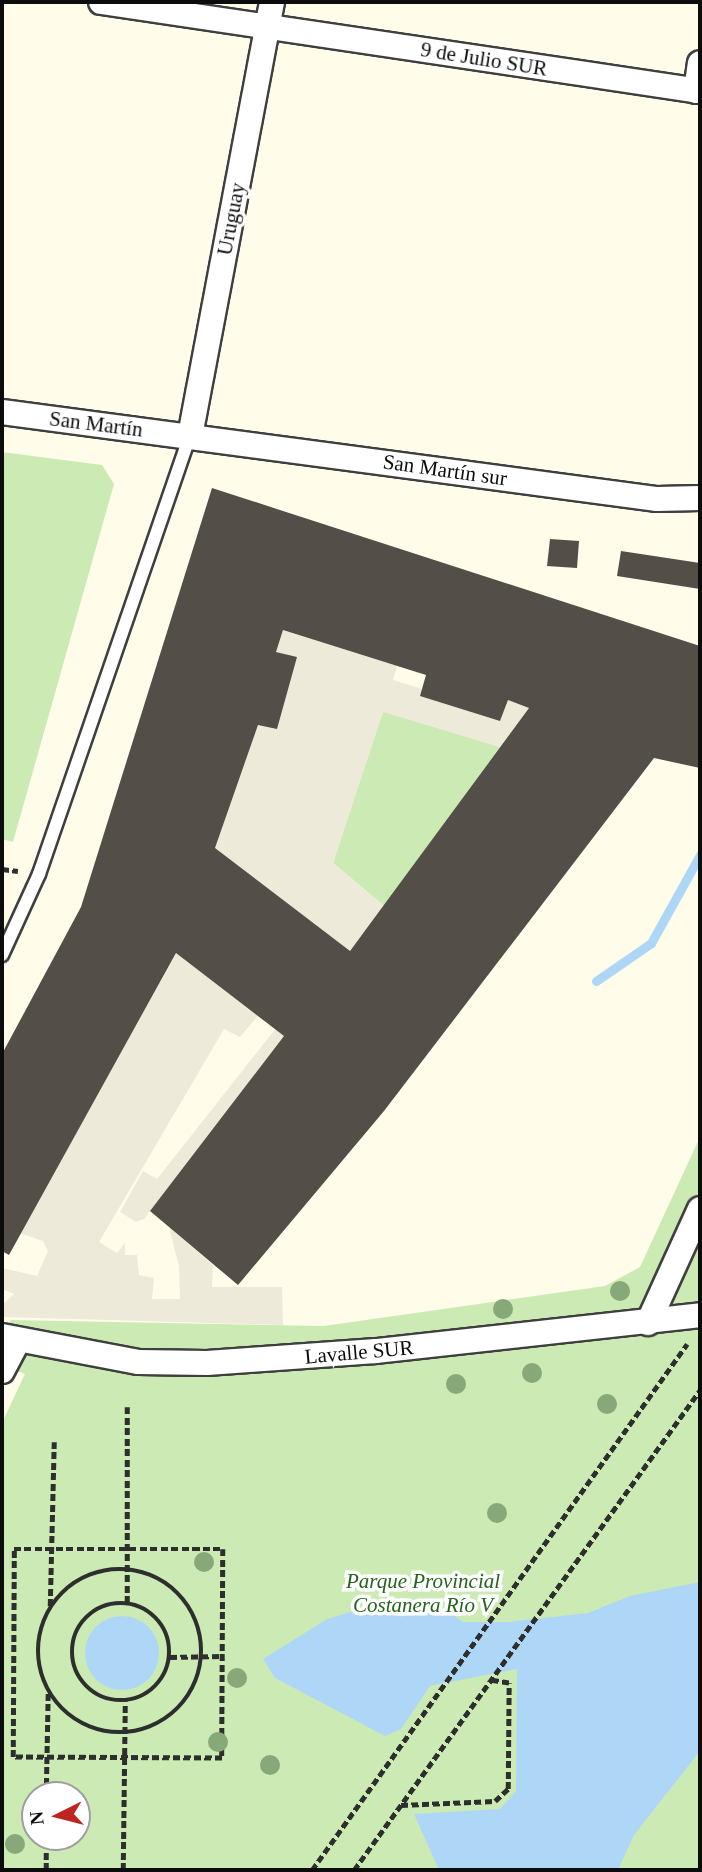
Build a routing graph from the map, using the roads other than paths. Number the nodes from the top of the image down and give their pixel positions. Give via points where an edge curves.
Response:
1 (101, 2) edge
2 (272, 2) edge
3 (268, 26) junction
4 (700, 63) edge
5 (698, 91) edge
6 (2, 412) edge
7 (190, 436) junction
8 (700, 498) edge
9 (2, 955) edge
10 (700, 1209) edge
11 (648, 1323) junction
12 (696, 1326) edge
13 (10, 1338) edge
14 (2, 1371) edge

1 - 3 street, 9 de Julio SUR
2 - 3 street, Uruguay
3 - 5 street, 9 de Julio SUR
3 - 7 street, Uruguay
4 - 5 street
6 - 7 street, San Martín
7 - 8 street, San Martín sur via 657,499
7 - 9 lane via 39,874
10 - 11 street
11 - 12 street, Lavalle SUR
11 - 13 street, Lavalle SUR via 207,1363 138,1362
13 - 14 street

